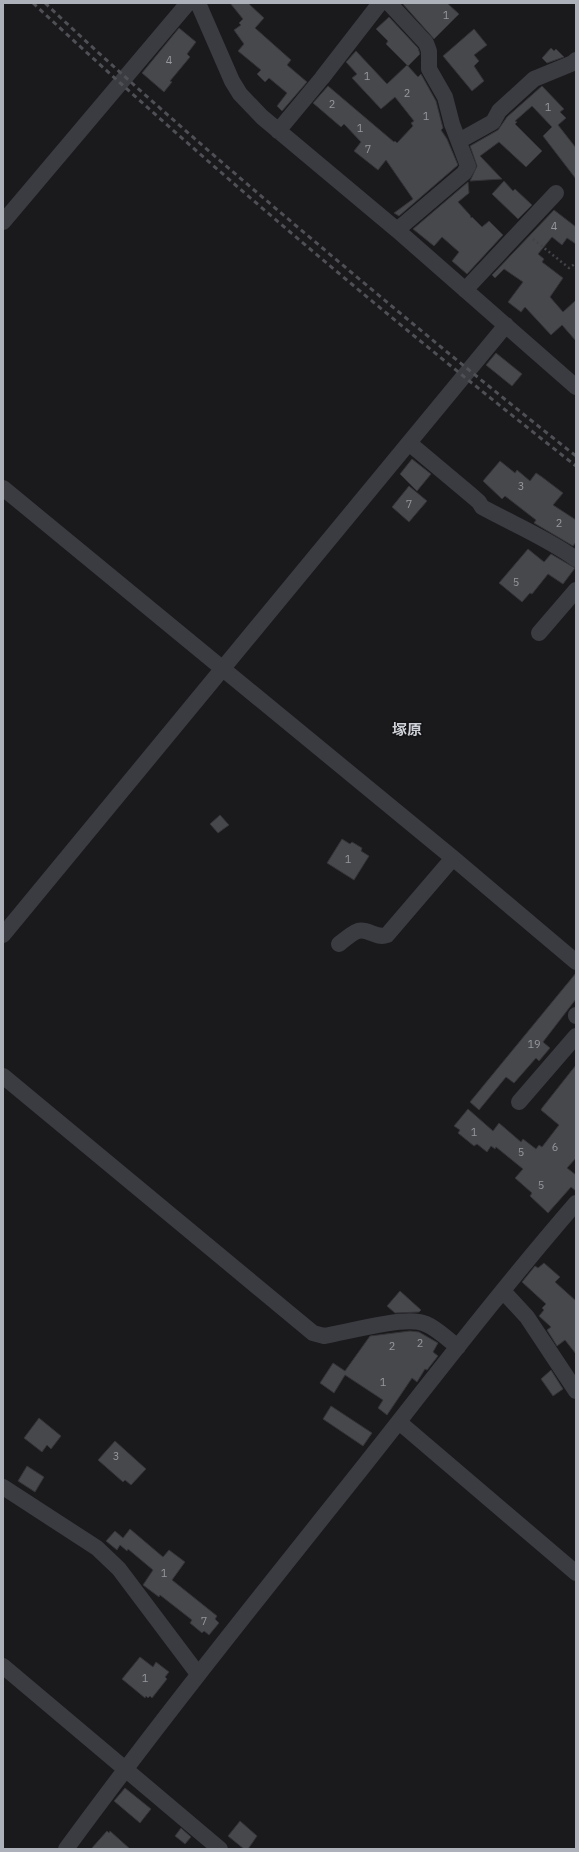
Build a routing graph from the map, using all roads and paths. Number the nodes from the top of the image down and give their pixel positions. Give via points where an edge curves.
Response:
1 (188, 3) edge
2 (198, 3) edge
3 (380, 3) edge
4 (389, 3) edge
5 (576, 60) edge
6 (278, 131) junction
7 (459, 141) junction
8 (556, 193) dead end
9 (3, 222) edge
10 (397, 230) junction
11 (522, 230) junction
12 (576, 263) edge
13 (465, 290) junction
14 (506, 326) junction
15 (574, 381) edge
16 (409, 443) junction
17 (3, 488) edge
18 (576, 559) edge
19 (576, 590) edge
20 (539, 633) dead end
21 (223, 669) junction
22 (453, 858) junction
23 (3, 935) edge
24 (339, 944) dead end
25 (576, 962) edge
26 (576, 1036) edge
27 (3, 1076) edge
28 (519, 1102) dead end
29 (576, 1203) edge
30 (502, 1291) junction
31 (458, 1347) junction
32 (576, 1391) edge
33 (399, 1422) junction
34 (3, 1487) edge
35 (576, 1573) edge
36 (3, 1666) edge
37 (198, 1674) junction
38 (124, 1769) junction
39 (66, 1849) edge
40 (220, 1849) edge

1 - 9 street
2 - 6 street via 240,94
3 - 6 street
4 - 7 street via 426,43 430,69 445,97
5 - 7 street via 534,79 499,111 493,122
6 - 10 street
7 - 10 street via 468,166 464,173
8 - 11 street
10 - 13 street
11 - 12 path via 569,268
11 - 13 street
13 - 14 street
14 - 15 street
14 - 16 street
16 - 18 street via 472,495 482,508 556,544
16 - 21 street
17 - 21 street
19 - 20 street
21 - 22 street
21 - 23 street
22 - 24 street via 387,935 381,937 358,931
22 - 25 street
26 - 28 street
27 - 31 street via 313,1333 324,1336 395,1323 420,1322
29 - 30 street
30 - 31 street
30 - 32 street via 527,1317
31 - 33 street
33 - 35 street
33 - 37 street
34 - 37 street via 91,1543 119,1569
36 - 38 street
37 - 38 street
38 - 39 street
38 - 40 street

